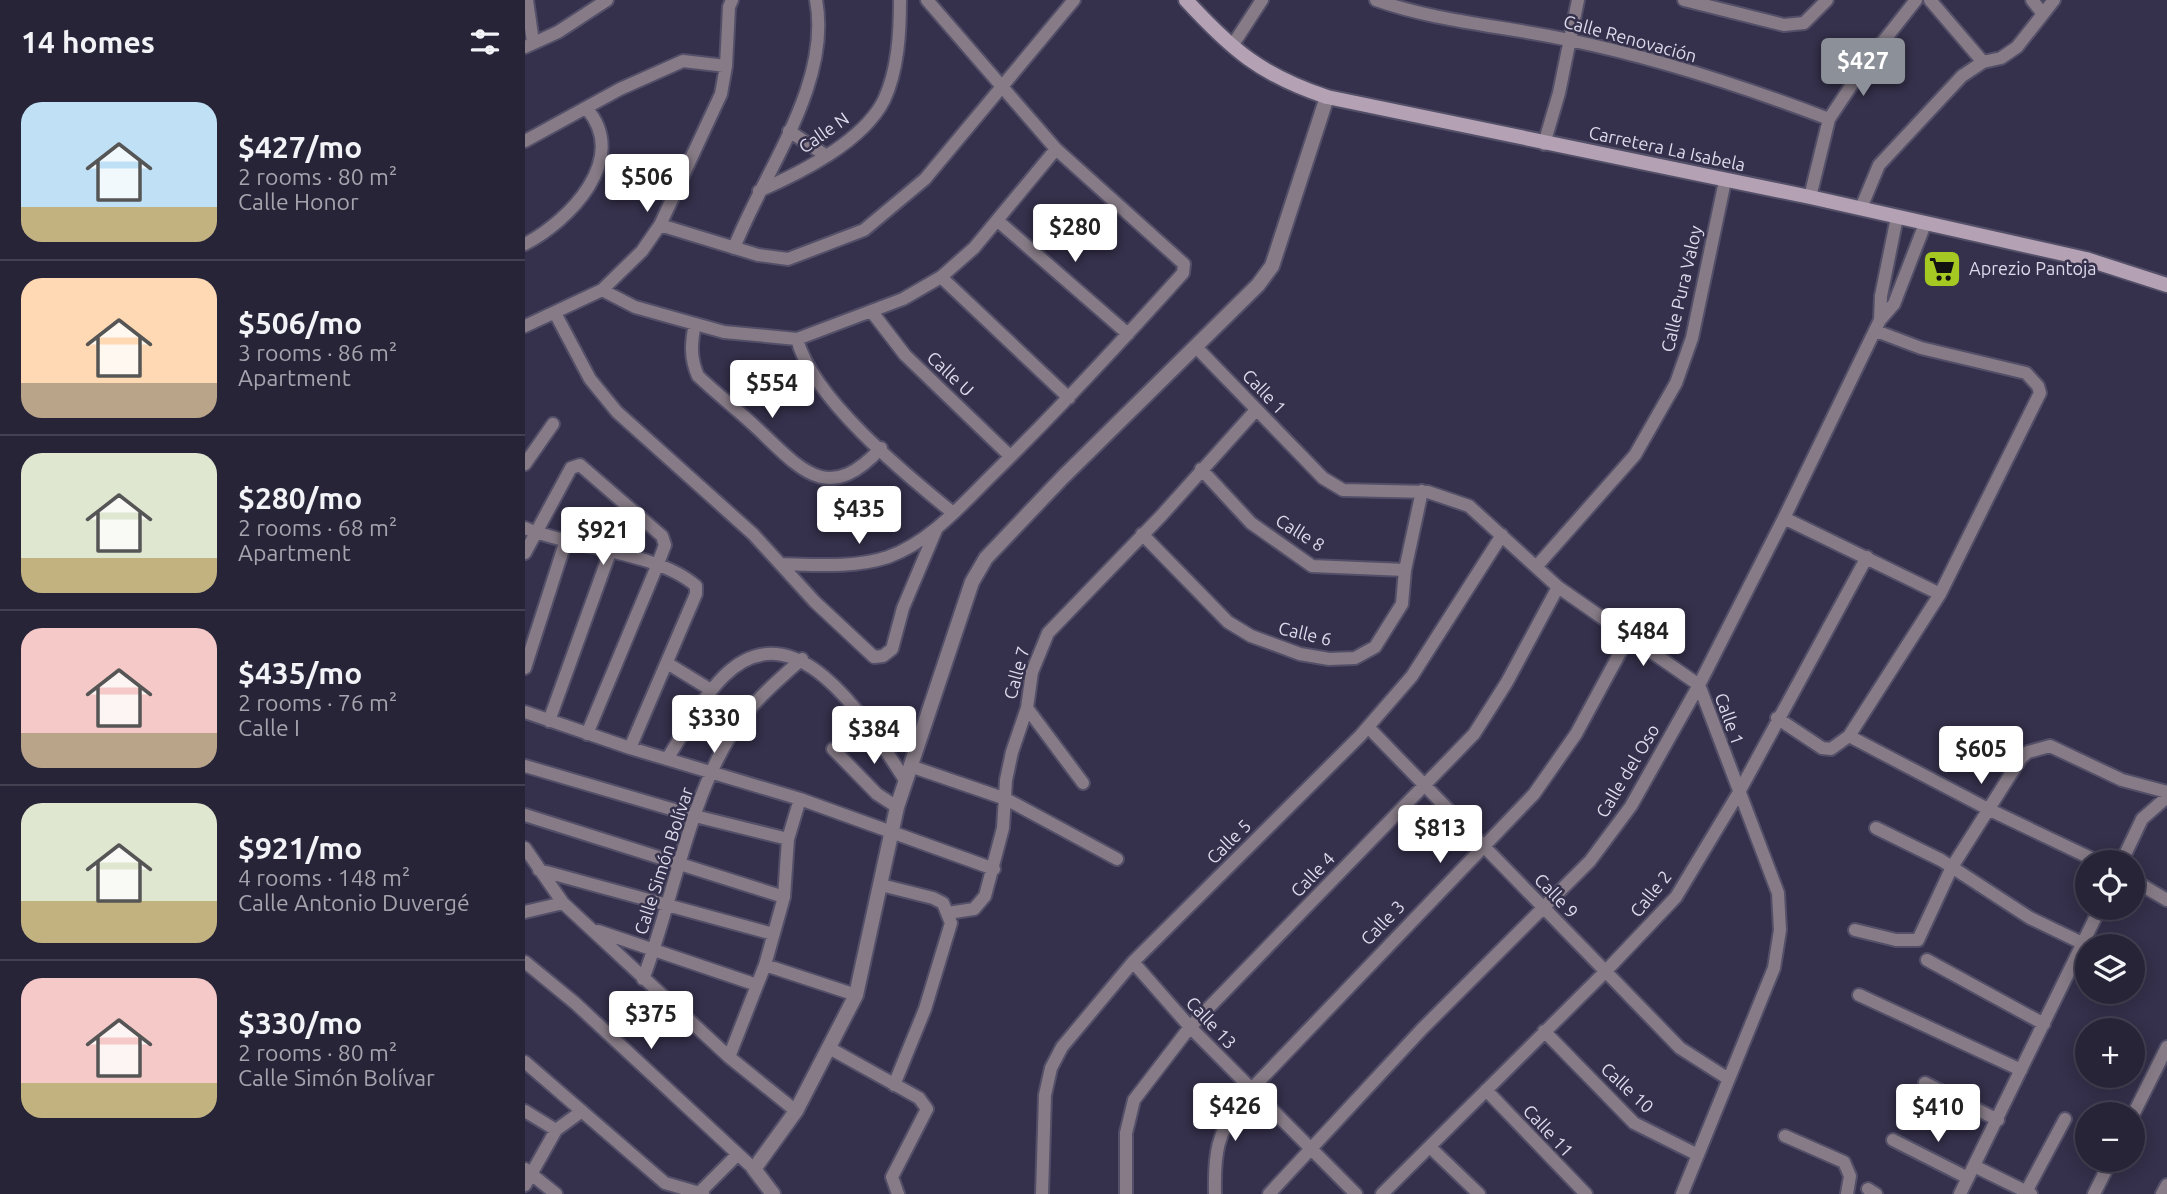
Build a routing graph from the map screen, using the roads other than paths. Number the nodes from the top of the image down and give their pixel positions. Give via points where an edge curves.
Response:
1 (527, 0) edge
2 (607, 0) edge
3 (732, 0) edge
4 (815, 0) edge
5 (900, 0) edge
6 (927, 0) edge
7 (1075, 0) edge
8 (1185, 0) edge
9 (1262, 0) edge
10 (1376, 0) edge
11 (1578, 0) edge
12 (1684, 0) edge
13 (1827, 0) edge
14 (1916, 0) edge
15 (1930, 0) edge
16 (2032, 0) edge
17 (2054, 0) edge
18 (1722, 4) edge
19 (2043, 14) junction
20 (1571, 40) junction
21 (529, 45) edge
22 (1232, 46) junction
23 (1983, 62) junction
24 (726, 66) junction
25 (1002, 88) junction
26 (1327, 97) junction
27 (587, 109) junction
28 (1829, 119) junction
29 (789, 131) junction
30 (525, 141) edge
31 (1544, 144) junction
32 (1056, 149) junction
33 (825, 155) junction
34 (1725, 181) junction
35 (759, 191) junction
36 (1810, 197) junction
37 (1861, 208) junction
38 (1896, 216) junction
39 (998, 221) junction
40 (1925, 224) junction
41 (660, 225) junction
42 (525, 244) edge
43 (734, 248) junction
44 (941, 277) junction
45 (2167, 285) edge
46 (602, 290) junction
47 (872, 312) junction
48 (555, 313) junction
49 (695, 324) junction
50 (525, 326) edge
51 (1878, 326) junction
52 (1128, 334) junction
53 (797, 339) junction
54 (1196, 347) junction
55 (1069, 398) junction
56 (1256, 410) junction
57 (552, 424) dead end
58 (881, 448) junction
59 (1010, 456) junction
60 (525, 464) edge
61 (1201, 469) junction
62 (1422, 491) junction
63 (953, 513) junction
64 (1784, 518) junction
65 (936, 530) junction
66 (530, 531) edge
67 (1142, 534) junction
68 (1502, 535) junction
69 (566, 540) junction
70 (610, 552) junction
71 (525, 553) edge
72 (1867, 557) junction
73 (782, 564) junction
74 (657, 566) junction
75 (1536, 567) junction
76 (1405, 570) junction
77 (1558, 587) junction
78 (1940, 594) junction
79 (1628, 638) junction
80 (801, 659) junction
81 (667, 663) junction
82 (525, 668) edge
83 (1699, 685) junction
84 (711, 690) junction
85 (1027, 708) junction
86 (525, 712) edge
87 (1777, 718) junction
88 (549, 721) junction
89 (1368, 727) junction
90 (587, 734) junction
91 (1849, 736) junction
92 (630, 748) junction
93 (833, 749) dead end
94 (667, 759) junction
95 (525, 766) edge
96 (712, 772) junction
97 (908, 773) junction
98 (1083, 783) dead end
99 (1426, 784) junction
100 (1738, 794) junction
101 (2167, 794) edge
102 (800, 799) junction
103 (1006, 799) junction
104 (897, 807) junction
105 (1989, 809) junction
106 (525, 814) edge
107 (695, 816) junction
108 (1876, 828) dead end
109 (891, 831) junction
110 (788, 839) junction
111 (1482, 845) junction
112 (525, 848) edge
113 (2075, 850) edge
114 (2126, 850) edge
115 (1117, 859) dead end
116 (681, 864) junction
117 (1952, 867) junction
118 (994, 869) junction
119 (539, 870) junction
120 (881, 885) junction
121 (2145, 887) edge
122 (784, 897) junction
123 (2167, 900) edge
124 (563, 903) junction
125 (668, 907) junction
126 (1543, 907) junction
127 (525, 912) edge
128 (949, 913) junction
129 (593, 929) junction
130 (1855, 930) dead end
131 (773, 934) junction
132 (2075, 939) edge
133 (654, 950) junction
134 (1927, 960) dead end
135 (525, 962) edge
136 (1133, 962) junction
137 (2075, 962) edge
138 (765, 965) junction
139 (1604, 973) junction
140 (643, 979) junction
141 (757, 985) junction
142 (856, 995) junction
143 (1859, 995) dead end
144 (2044, 1024) junction
145 (1190, 1027) junction
146 (1544, 1031) junction
147 (2167, 1047) edge
148 (831, 1049) junction
149 (729, 1057) junction
150 (525, 1062) edge
151 (2021, 1070) junction
152 (1727, 1078) junction
153 (1925, 1083) dead end
154 (894, 1085) junction
155 (1250, 1089) junction
156 (1486, 1090) junction
157 (2140, 1102) edge
158 (525, 1111) edge
159 (582, 1111) junction
160 (796, 1111) junction
161 (2065, 1119) dead end
162 (1998, 1120) junction
163 (556, 1130) junction
164 (1785, 1136) dead end
165 (1893, 1140) dead end
166 (1309, 1147) junction
167 (1430, 1147) junction
168 (737, 1155) junction
169 (1698, 1155) junction
170 (754, 1169) junction
171 (1971, 1172) junction
172 (2105, 1172) edge
173 (528, 1177) edge
174 (2167, 1185) edge
175 (662, 1188) edge
176 (702, 1193) edge
177 (2028, 1193) edge
178 (556, 1194) edge
179 (773, 1194) edge
180 (898, 1194) edge
181 (1042, 1194) edge
182 (1126, 1194) edge
183 (1215, 1194) edge
184 (1269, 1194) edge
185 (1356, 1194) edge
186 (1382, 1194) edge
187 (1479, 1194) edge
188 (1586, 1194) edge
189 (1682, 1194) edge
190 (1847, 1194) edge
191 (1960, 1194) edge
192 (2094, 1194) edge
193 (2162, 1194) edge

1 - 21 street
2 - 21 street
3 - 24 street
4 - 29 street via 819,18 813,62
5 - 33 street, Calle N via 898,44 883,102 864,127
6 - 25 street
7 - 25 street
8 - 22 main road, Carretera La Isabela
9 - 22 street
10 - 20 street, Calle Renovación via 1405,10
11 - 20 street
12 - 18 street
13 - 18 street via 1804,23 1784,25
14 - 28 street
15 - 23 street
16 - 19 street
17 - 19 street
19 - 23 street via 2017,47 2001,58
20 - 28 street, Calle Renovación via 1752,89
20 - 31 street
22 - 26 main road, Carretera La Isabela via 1282,81
23 - 37 street via 1962,76 1879,165
24 - 27 street via 683,61
24 - 41 street via 721,94
25 - 32 street
25 - 43 street via 925,178 864,230 788,258
26 - 31 main road, Carretera La Isabela
26 - 54 street via 1272,266
27 - 30 street
27 - 42 street via 595,118 600,141 599,165 588,190 544,234
28 - 36 street
29 - 33 street
29 - 35 street
31 - 34 main road, Carretera La Isabela
32 - 39 street
32 - 52 street via 1184,264 1183,273
33 - 35 street, Calle N
34 - 36 main road, Carretera La Isabela
34 - 75 street, Calle Pura Valoy via 1692,338 1676,383 1635,455
35 - 43 street
36 - 37 main road, Carretera La Isabela
37 - 38 main road, Carretera La Isabela
38 - 40 main road, Carretera La Isabela
38 - 51 street, Calle del Oso
39 - 44 street
39 - 52 street
40 - 45 main road, Carretera La Isabela via 2086,259
40 - 51 street, Calle del Oso via 1894,304
41 - 43 street
41 - 46 street via 642,251
44 - 47 street
44 - 55 street
46 - 48 street
46 - 49 street via 635,307
47 - 53 street
47 - 59 street, Calle U via 905,355
48 - 50 street
48 - 73 street via 590,379 617,412
49 - 53 street via 724,332
49 - 58 street via 692,364 698,376 784,455 815,477 846,477 864,467
51 - 64 street, Calle del Oso
51 - 78 street via 1921,348 2026,373 2039,386 2037,401
52 - 55 street
53 - 58 street via 815,381
54 - 56 street, Calle 1
54 - 97 street via 986,558 972,582
55 - 59 street
56 - 61 street, Calle 7
56 - 62 street, Calle 1 via 1323,478 1343,490
57 - 60 street
58 - 63 street
59 - 63 street
61 - 67 street, Calle 7
61 - 76 street, Calle 8 via 1251,523 1313,566
62 - 68 street, Calle 1 via 1469,506
62 - 76 street, Calle 6
63 - 65 street
64 - 72 street
64 - 83 street, Calle del Oso
65 - 73 street via 891,556 872,561
65 - 73 street via 903,608 892,649 883,656 874,657
66 - 69 street
66 - 71 street
66 - 74 street via 571,468 583,466 658,529 665,545
67 - 76 street, Calle 6 via 1228,622 1271,645 1329,659 1355,658 1374,647 1402,604
67 - 85 street, Calle 7 via 1048,633 1032,672
68 - 75 street, Calle 1
68 - 89 street, Calle 5 via 1412,676
69 - 70 street
69 - 82 street
70 - 74 street
70 - 88 street
72 - 78 street
72 - 87 street, Calle 2
74 - 81 street via 696,586
74 - 90 street
75 - 77 street, Calle 1
77 - 79 street, Calle 1
77 - 99 street, Calle 4 via 1474,734
78 - 91 street
79 - 83 street, Calle 1
79 - 111 street, Calle 3 via 1576,734 1534,794
80 - 84 street via 767,652 737,665
80 - 96 street, Calle Simón Bolívar via 748,710
80 - 97 street via 824,677
81 - 84 street
81 - 92 street
83 - 100 street, Calle 1
83 - 126 street, Calle del Oso via 1631,806 1590,861
84 - 94 street
85 - 98 street
85 - 103 street, Calle 7 via 1008,770
86 - 88 street
87 - 91 street via 1822,748 1831,749
87 - 100 street, Calle 2
88 - 90 street
89 - 99 street, Calle 9
89 - 136 street, Calle 5
90 - 92 street
91 - 105 street
92 - 94 street
93 - 104 street via 877,794
94 - 96 street
95 - 107 street
96 - 102 street
96 - 107 street, Calle Simón Bolívar
97 - 103 street
97 - 104 street
99 - 111 street, Calle 9
99 - 145 street, Calle 4
100 - 139 street, Calle 2 via 1676,897
100 - 152 street, Calle 1 via 1778,893 1780,930 1774,968
101 - 105 street via 2122,780 2047,746 2024,754
101 - 114 street via 2142,819
102 - 109 street
102 - 110 street
103 - 115 street
103 - 118 street, Calle 7
104 - 109 street
105 - 113 street
105 - 117 street
106 - 116 street
107 - 110 street
107 - 116 street, Calle Simón Bolívar
108 - 117 street
109 - 118 street
109 - 120 street
110 - 122 street
111 - 126 street, Calle 9
111 - 155 street, Calle 3
112 - 119 street
116 - 122 street
116 - 125 street, Calle Simón Bolívar
117 - 130 street via 1918,940
117 - 132 street via 2010,906
118 - 128 street, Calle 7 via 985,896 974,909
119 - 124 street
119 - 125 street
120 - 128 street via 933,898
120 - 142 street
121 - 123 street
122 - 131 street
124 - 127 street
124 - 129 street
125 - 131 street
125 - 133 street, Calle Simón Bolívar
126 - 139 street, Calle 9
126 - 166 street, Calle del Oso
128 - 154 street via 950,933
129 - 133 street
129 - 140 street
131 - 138 street
133 - 140 street, Calle Simón Bolívar
133 - 141 street
134 - 144 street
135 - 168 street
136 - 145 street, Calle 13
136 - 181 street, Calle 5 via 1062,1047 1051,1068 1045,1095
137 - 144 street
138 - 141 street
138 - 142 street
139 - 146 street, Calle 2
139 - 152 street, Calle 9 via 1680,1048
140 - 149 street
141 - 149 street
142 - 148 street
143 - 151 street
144 - 151 street
145 - 155 street, Calle 13
145 - 182 street, Calle 4 via 1134,1100 1126,1133
146 - 156 street, Calle 2
146 - 169 street, Calle 10 via 1635,1123
147 - 157 street
148 - 154 street
148 - 160 street
149 - 160 street
150 - 159 street
151 - 162 street
152 - 169 street, Calle 1
153 - 162 street
154 - 180 street via 919,1098 927,1109 892,1177
155 - 166 street, Calle 13
155 - 183 street, Calle 3 via 1229,1117 1216,1147
156 - 167 street, Calle 2
156 - 188 street, Calle 11
158 - 163 street
159 - 163 street
159 - 175 street
160 - 170 street
161 - 177 street
162 - 171 street
163 - 173 street
164 - 190 street via 1844,1162 1850,1176
165 - 171 street
166 - 184 street, Calle del Oso
166 - 185 street, Calle 13
167 - 186 street, Calle 2
167 - 187 street
168 - 170 street
168 - 176 street
169 - 189 street, Calle 1
170 - 179 street
171 - 177 street
171 - 191 street
172 - 192 street
173 - 178 street
174 - 193 street
175 - 176 street

